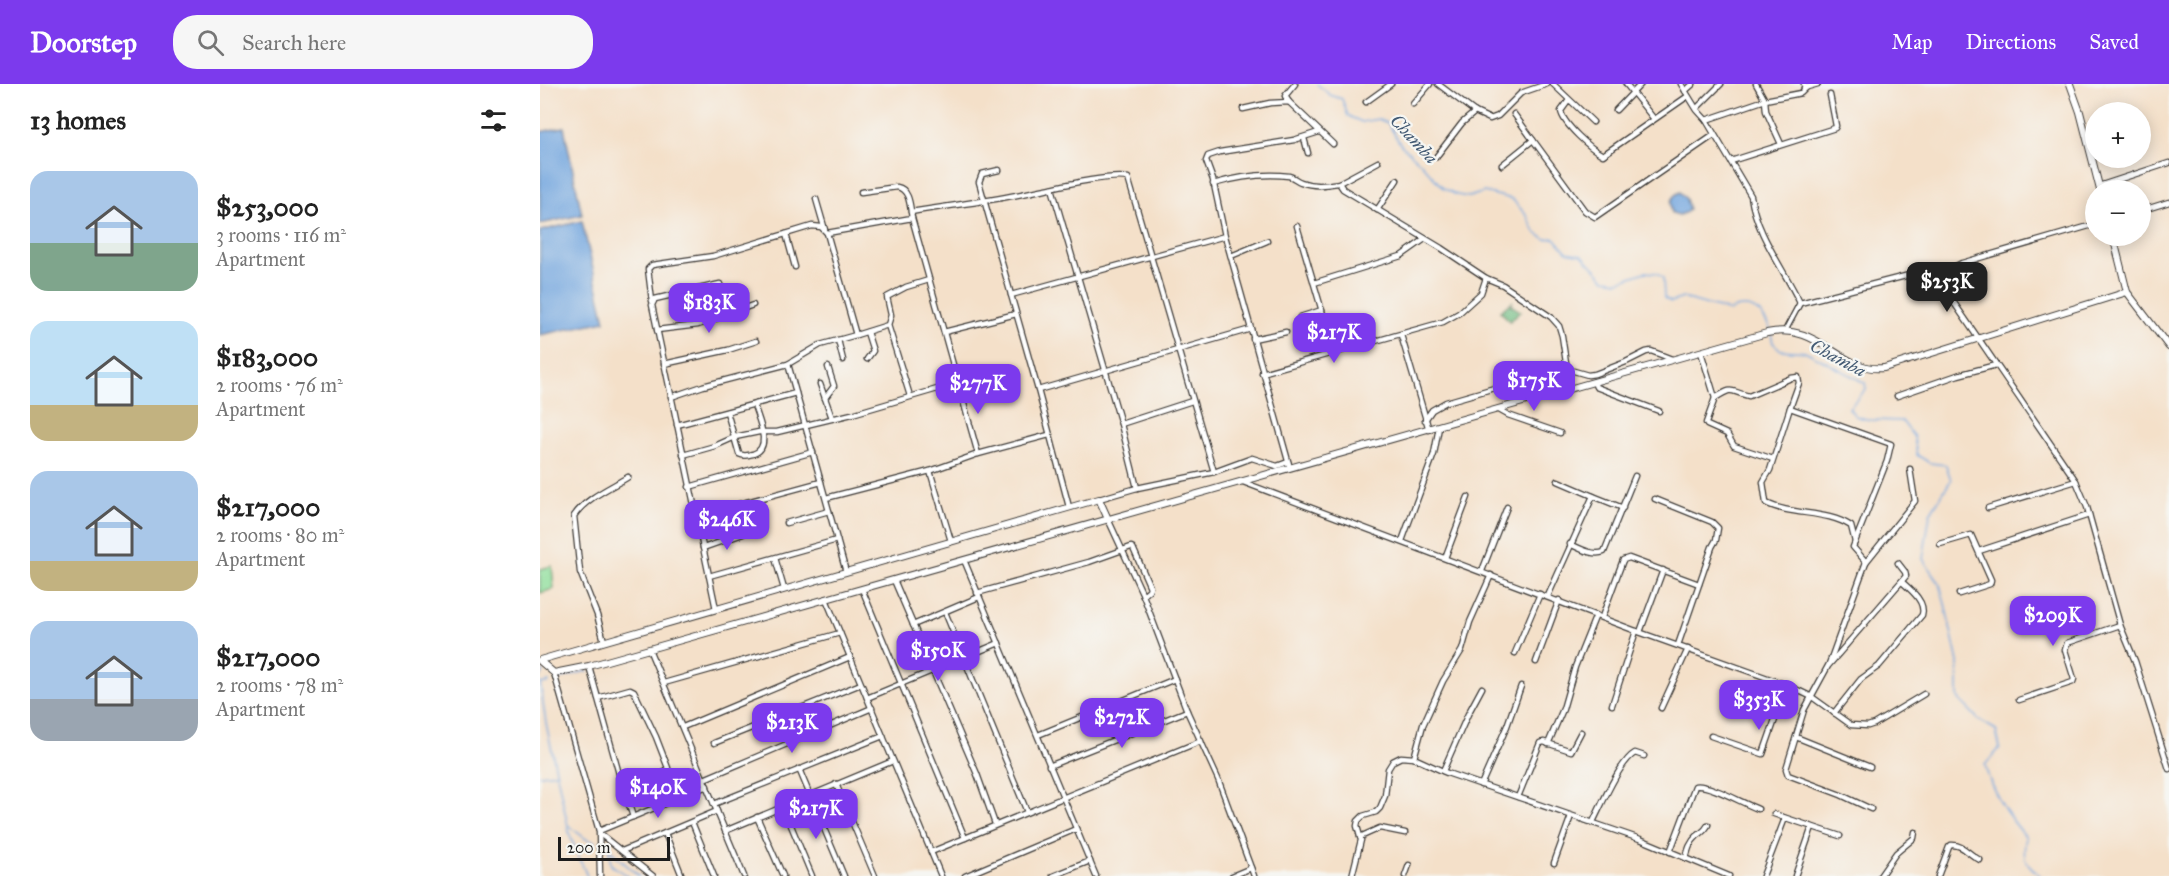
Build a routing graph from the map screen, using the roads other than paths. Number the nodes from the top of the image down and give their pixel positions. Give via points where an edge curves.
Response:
1 (1295, 84) edge
2 (1391, 84) edge
3 (1430, 84) edge
4 (1438, 84) edge
5 (1547, 84) edge
6 (1553, 84) edge
7 (1626, 84) edge
8 (1641, 84) edge
9 (1681, 84) edge
10 (1693, 84) edge
11 (1720, 84) edge
12 (1756, 84) edge
13 (1818, 84) edge
14 (2070, 84) edge
15 (1804, 86) edge
16 (1634, 92) junction
17 (1687, 93) junction
18 (1830, 95) dead end
19 (1569, 100) junction
20 (1765, 100) junction
21 (1289, 102) junction
22 (1366, 102) dead end
23 (1413, 105) dead end
24 (1697, 108) junction
25 (1243, 109) dead end
26 (1616, 110) dead end
27 (1475, 112) junction
28 (1514, 114) dead end
29 (1654, 119) junction
30 (1707, 120) junction
31 (1593, 122) dead end
32 (1319, 132) junction
33 (1714, 135) junction
34 (1304, 138) junction
35 (1533, 140) junction
36 (1333, 144) dead end
37 (1781, 144) junction
38 (1308, 153) dead end
39 (1436, 157) dead end
40 (1731, 161) junction
41 (1378, 162) dead end
42 (2169, 163) edge
43 (1502, 165) dead end
44 (999, 170) dead end
45 (1397, 180) dead end
46 (2097, 180) edge
47 (2121, 180) edge
48 (1339, 183) junction
49 (1214, 184) junction
50 (1052, 188) junction
51 (861, 192) dead end
52 (816, 199) dead end
53 (983, 201) junction
54 (2169, 202) edge
55 (2151, 208) edge
56 (1377, 210) junction
57 (911, 212) junction
58 (912, 218) junction
59 (1297, 226) dead end
60 (2085, 227) edge
61 (826, 231) junction
62 (786, 234) junction
63 (1225, 236) junction
64 (1425, 239) junction
65 (1267, 241) dead end
66 (2116, 246) edge
67 (1231, 256) junction
68 (1151, 257) junction
69 (795, 267) dead end
70 (1935, 275) junction
71 (1079, 277) junction
72 (1486, 278) junction
73 (929, 280) junction
74 (1314, 283) junction
75 (720, 284) dead end
76 (2127, 292) junction
77 (1011, 295) junction
78 (652, 301) junction
79 (1800, 303) junction
80 (753, 305) dead end
81 (1322, 310) junction
82 (1016, 314) junction
83 (1300, 317) dead end
84 (888, 325) junction
85 (1251, 329) junction
86 (657, 330) junction
87 (1785, 331) junction
88 (867, 332) junction
89 (945, 332) junction
90 (1286, 332) dead end
91 (856, 335) junction
92 (1401, 335) junction
93 (1253, 339) junction
94 (1978, 339) junction
95 (837, 340) junction
96 (756, 341) dead end
97 (2169, 347) edge
98 (1177, 350) junction
99 (1334, 352) junction
100 (1701, 352) junction
101 (867, 359) dead end
102 (1672, 359) junction
103 (843, 360) dead end
104 (664, 364) junction
105 (788, 364) junction
106 (1996, 365) junction
107 (828, 367) dead end
108 (1567, 369) junction
109 (1105, 370) junction
110 (1262, 374) junction
111 (1594, 382) junction
112 (958, 383) junction
113 (820, 384) dead end
114 (1038, 390) junction
115 (796, 393) junction
116 (910, 396) junction
117 (1897, 396) dead end
118 (671, 397) junction
119 (825, 398) junction
120 (1715, 398) junction
121 (1192, 401) junction
122 (754, 405) junction
123 (1790, 408) junction
124 (1499, 410) junction
125 (1659, 411) dead end
126 (728, 412) junction
127 (832, 418) junction
128 (1425, 420) junction
129 (677, 424) junction
130 (805, 424) junction
131 (1121, 424) junction
132 (1439, 427) junction
133 (1429, 430) junction
134 (762, 432) junction
135 (1560, 433) dead end
136 (1049, 435) junction
137 (735, 437) junction
138 (813, 452) junction
139 (978, 454) junction
140 (683, 455) junction
141 (1773, 459) junction
142 (1289, 465) junction
143 (1910, 469) dead end
144 (930, 471) junction
145 (1214, 472) junction
146 (1635, 476) dead end
147 (628, 477) dead end
148 (2076, 481) junction
149 (821, 482) junction
150 (1243, 482) junction
151 (1558, 482) dead end
152 (689, 487) junction
153 (1137, 488) junction
154 (1593, 496) junction
155 (1468, 497) dead end
156 (826, 498) junction
157 (1099, 499) junction
158 (1655, 499) dead end
159 (1069, 507) junction
160 (1507, 507) dead end
161 (1623, 508) junction
162 (1988, 508) dead end
163 (829, 511) junction
164 (2089, 514) junction
165 (695, 516) junction
166 (1108, 519) junction
167 (786, 523) dead end
168 (743, 534) dead end
169 (837, 540) junction
170 (1402, 541) junction
171 (951, 542) junction
172 (1855, 542) junction
173 (1570, 544) junction
174 (1940, 544) dead end
175 (703, 548) junction
176 (1122, 550) junction
177 (1979, 551) junction
178 (775, 558) junction
179 (1445, 558) junction
180 (964, 560) junction
181 (1866, 562) junction
182 (1898, 563) dead end
183 (1663, 570) junction
184 (1482, 571) junction
185 (846, 572) junction
186 (1491, 575) junction
187 (709, 576) junction
188 (894, 580) junction
189 (1902, 582) junction
190 (1699, 584) junction
191 (784, 589) junction
192 (862, 589) junction
193 (1540, 594) junction
194 (1959, 594) dead end
195 (978, 595) junction
196 (1143, 595) junction
197 (1548, 596) junction
198 (826, 599) junction
199 (1559, 600) junction
200 (716, 609) junction
201 (945, 612) junction
202 (1596, 615) junction
203 (1602, 617) junction
204 (914, 625) junction
205 (2120, 625) junction
206 (1638, 631) junction
207 (840, 633) junction
208 (604, 641) junction
209 (999, 643) junction
210 (1678, 645) junction
211 (649, 649) junction
212 (1688, 649) junction
213 (1515, 653) dead end
214 (850, 657) junction
215 (963, 658) junction
216 (540, 661) edge
217 (1536, 662) dead end
218 (589, 666) junction
219 (1828, 666) junction
220 (932, 672) junction
221 (554, 673) junction
222 (1175, 679) junction
223 (664, 683) junction
224 (861, 684) junction
225 (901, 684) junction
226 (1787, 685) junction
227 (1521, 686) dead end
228 (1482, 688) dead end
229 (1924, 694) dead end
230 (1812, 697) junction
231 (598, 698) junction
232 (867, 698) junction
233 (2019, 700) dead end
234 (1113, 705) junction
235 (1612, 705) dead end
236 (872, 708) junction
237 (1661, 708) dead end
238 (1187, 711) junction
239 (1834, 713) junction
240 (683, 727) junction
241 (1581, 732) dead end
242 (1038, 735) junction
243 (1125, 735) junction
244 (883, 736) junction
245 (1712, 736) dead end
246 (1796, 738) junction
247 (1201, 741) junction
248 (714, 743) dead end
249 (1548, 744) junction
250 (1644, 756) dead end
251 (1414, 758) junction
252 (893, 761) junction
253 (1049, 766) junction
254 (1870, 767) dead end
255 (799, 769) junction
256 (2169, 770) edge
257 (1443, 771) junction
258 (704, 779) junction
259 (836, 784) junction
260 (1481, 785) junction
261 (707, 786) junction
262 (624, 789) junction
263 (809, 795) junction
264 (1063, 797) junction
265 (1518, 797) junction
266 (714, 804) junction
267 (783, 806) junction
268 (1758, 808) dead end
269 (1871, 809) dead end
270 (717, 811) junction
271 (1027, 812) junction
272 (1774, 814) dead end
273 (1571, 816) junction
274 (632, 817) junction
275 (757, 817) junction
276 (1785, 818) junction
277 (692, 822) junction
278 (1593, 822) junction
279 (995, 824) junction
280 (1708, 825) dead end
281 (1812, 827) junction
282 (1076, 829) junction
283 (725, 831) junction
284 (600, 832) junction
285 (1915, 832) dead end
286 (665, 833) junction
287 (1406, 833) dead end
288 (1840, 836) dead end
289 (1360, 837) junction
290 (965, 838) junction
291 (622, 851) junction
292 (931, 852) junction
293 (1670, 852) junction
294 (1686, 858) junction
295 (1980, 860) dead end
296 (1089, 861) junction
297 (1554, 863) dead end
298 (1409, 865) dead end
299 (1251, 868) junction
300 (939, 875) edge
301 (600, 876) edge
302 (653, 876) edge
303 (682, 876) edge
304 (714, 876) edge
305 (744, 876) edge
306 (783, 876) edge
307 (813, 876) edge
308 (844, 876) edge
309 (875, 876) edge
310 (964, 876) edge
311 (1053, 876) edge
312 (1096, 876) edge
313 (1232, 876) edge
314 (1254, 876) edge
315 (1352, 876) edge
316 (1405, 876) edge
317 (1729, 876) edge
318 (1763, 876) edge
319 (1795, 876) edge
320 (1880, 876) edge
321 (1938, 876) edge

1 - 21 street via 1285,96
2 - 22 street
3 - 23 street
4 - 27 street
5 - 27 street via 1521,93 1494,119
6 - 19 street
7 - 16 street
8 - 16 street
9 - 17 street
10 - 17 street
11 - 24 street
12 - 20 street
13 - 15 street
14 - 46 main road
15 - 20 street via 1801,93
16 - 26 street
16 - 29 street
17 - 24 street
17 - 29 street
18 - 37 street via 1835,128
19 - 29 street via 1561,111 1564,119 1603,155
19 - 31 street
20 - 30 street
20 - 37 street
21 - 25 street
21 - 32 street
24 - 30 street
27 - 39 street
28 - 35 street
30 - 33 street
32 - 34 street
32 - 36 street
33 - 35 street via 1595,217 1585,211
33 - 40 street
34 - 38 street
34 - 49 street via 1212,154 1205,163
35 - 43 street
37 - 40 street
40 - 79 street
41 - 48 street
42 - 47 street
44 - 53 street via 979,178
45 - 56 street
48 - 49 street via 1316,185 1289,176 1266,175
48 - 56 street via 1345,191
49 - 63 street
50 - 53 street
50 - 68 street via 1128,178
50 - 71 street
51 - 57 street via 902,187
52 - 61 street
53 - 57 street
53 - 77 street
54 - 55 street
56 - 64 street
57 - 58 street
58 - 61 street
58 - 73 street
59 - 74 street
60 - 70 street
61 - 62 street via 821,226 812,226
61 - 91 street
62 - 69 street
62 - 78 street via 714,256 652,265 648,269
63 - 67 street
63 - 68 street
64 - 72 street
64 - 74 street via 1401,256
65 - 67 street
66 - 76 main road
67 - 85 street
68 - 71 street
68 - 98 street
70 - 79 street via 1925,271
70 - 94 street
71 - 77 street
71 - 109 street
72 - 92 street via 1481,293 1459,313
72 - 108 street via 1551,317 1559,326
73 - 84 street via 887,297 891,315
73 - 89 street
74 - 81 street
75 - 78 street
76 - 94 main road
76 - 97 main road
77 - 82 street
78 - 86 street
79 - 87 street
80 - 86 street via 698,325
81 - 83 street
81 - 99 street
82 - 89 street
82 - 114 street
84 - 88 street
84 - 116 street
85 - 93 street
85 - 98 street
86 - 104 street
87 - 94 main road via 1807,336 1873,370
87 - 100 main road
88 - 91 street
88 - 101 street via 873,351
89 - 112 street
90 - 93 street
91 - 95 street
92 - 99 street
92 - 128 street
93 - 110 street
94 - 106 street
95 - 103 street
95 - 105 street
96 - 104 street
98 - 109 street
98 - 121 street
99 - 110 street
100 - 102 main road
100 - 120 street
102 - 108 street via 1652,351 1595,374
102 - 111 main road
104 - 118 street
105 - 115 street
105 - 118 street
106 - 117 street
106 - 148 street
107 - 119 street via 834,386
108 - 128 street via 1458,397 1432,411
109 - 114 street
109 - 131 street
110 - 142 street
111 - 124 main road
111 - 125 street via 1596,387
112 - 116 street
112 - 139 street
113 - 119 street
114 - 136 street
115 - 122 street
115 - 130 street
116 - 127 street
118 - 129 street
119 - 127 street
120 - 123 street via 1733,389 1749,396 1798,377
120 - 141 street via 1707,425 1727,434 1734,446
121 - 131 street
121 - 145 street
122 - 126 street
122 - 134 street
123 - 141 street
123 - 172 street via 1891,444
124 - 132 main road
124 - 135 street
126 - 129 street
126 - 137 street
127 - 130 street
128 - 133 street
129 - 140 street
130 - 134 street
130 - 138 street
131 - 153 street
132 - 133 main road
132 - 170 street via 1434,454
133 - 142 main road
134 - 137 street
134 - 137 street via 761,450 745,456 739,454
136 - 139 street
136 - 159 street
137 - 140 street
138 - 149 street
138 - 152 street
139 - 144 street
140 - 152 street
141 - 172 street via 1763,482 1766,503 1851,526
142 - 145 street via 1277,466 1252,458
142 - 150 main road
143 - 181 street via 1915,501
144 - 156 street
144 - 171 street
145 - 153 street
146 - 161 street
147 - 208 street via 595,496 574,516 580,572
148 - 162 street
148 - 164 street
149 - 156 street
149 - 165 street
150 - 166 main road
150 - 170 street
151 - 154 street
152 - 165 street
153 - 157 street
154 - 161 street
154 - 173 street
155 - 179 street
156 - 163 street
157 - 159 main road
157 - 166 main road
158 - 190 street via 1718,528
159 - 171 main road
160 - 184 street
161 - 173 street via 1604,552 1586,552
163 - 167 street
163 - 169 street
164 - 177 street
164 - 205 street
165 - 175 street
166 - 176 street
166 - 180 main road
168 - 175 street
169 - 178 street
169 - 185 street
170 - 179 street
171 - 185 main road
172 - 181 street via 1854,549
173 - 197 street
174 - 177 street via 1970,535
175 - 187 street
176 - 195 street
176 - 196 street
176 - 196 street via 1133,548 1150,587
177 - 194 street via 1991,583
178 - 187 street
178 - 191 street
179 - 184 street
180 - 188 main road
180 - 195 street
181 - 219 street
182 - 189 street via 1906,574
183 - 190 street
183 - 203 street via 1629,558 1623,560
183 - 206 street
184 - 186 street
185 - 191 main road
186 - 193 street
186 - 251 street via 1462,650 1423,725
187 - 200 street
188 - 192 main road
188 - 204 street
189 - 219 street
189 - 239 street via 1917,597 1922,615
190 - 210 street
191 - 200 main road
192 - 198 main road
192 - 225 street
193 - 197 street
193 - 213 street
195 - 201 street
195 - 209 street
196 - 222 street
197 - 199 street
198 - 207 street
198 - 211 main road
199 - 202 street
199 - 217 street
200 - 208 main road
201 - 204 street
201 - 215 street
202 - 203 street
202 - 249 street
203 - 206 street
204 - 220 street
205 - 233 street via 2067,643 2065,650 2073,681
205 - 256 street via 2135,660
206 - 210 street
206 - 235 street
207 - 214 street
207 - 223 street
208 - 216 main road
209 - 215 street
209 - 242 street
210 - 212 street
211 - 218 main road
211 - 223 street
212 - 226 street
212 - 237 street
214 - 224 street
214 - 240 street
215 - 220 street
215 - 271 street
216 - 221 main road
218 - 221 main road
218 - 231 street
219 - 230 street
220 - 225 street
220 - 279 street
221 - 284 street
222 - 234 street
222 - 238 street
223 - 240 street
224 - 232 street
224 - 248 street
225 - 232 street
225 - 290 street
226 - 230 street
226 - 245 street via 1763,754
227 - 260 street
228 - 257 street
229 - 239 street via 1868,726 1851,725
230 - 239 street
230 - 246 street
231 - 262 street
231 - 262 street via 634,691 668,768
232 - 236 street
234 - 242 street
234 - 243 street
236 - 244 street
236 - 258 street
238 - 243 street
238 - 247 street
240 - 258 street
241 - 249 street via 1571,751
242 - 253 street
243 - 253 street
244 - 252 street
244 - 255 street
246 - 254 street
246 - 269 street via 1786,769 1788,775
247 - 264 street
247 - 299 street
249 - 265 street via 1540,743
250 - 278 street via 1635,753 1628,758
251 - 257 street
251 - 289 street via 1396,758 1390,764 1382,804 1376,812 1358,821
252 - 259 street
252 - 292 street
253 - 264 street
255 - 263 street
255 - 266 street
257 - 260 street
258 - 261 street
259 - 263 street
259 - 309 street
260 - 265 street
261 - 266 street
261 - 274 street
262 - 274 street
263 - 267 street
263 - 308 street
264 - 271 street
264 - 282 street
265 - 273 street
266 - 270 street
267 - 275 street
267 - 307 street
268 - 293 street via 1695,786
270 - 277 street
270 - 283 street
271 - 279 street
272 - 276 street
273 - 278 street
273 - 297 street
274 - 284 street
275 - 283 street
275 - 306 street
276 - 281 street
276 - 318 street
277 - 286 street
277 - 304 street
278 - 293 street
279 - 290 street
280 - 294 street via 1695,837
281 - 288 street
281 - 319 street
282 - 296 street
282 - 310 street
283 - 305 street
284 - 291 street
284 - 301 street
285 - 320 street
286 - 291 street
286 - 303 street
287 - 289 street via 1380,828
289 - 315 street
290 - 292 street
291 - 302 street
292 - 300 street
293 - 294 street
294 - 317 street
295 - 321 street via 1962,847 1951,845
296 - 311 street
296 - 312 street
298 - 316 street
299 - 313 street
299 - 314 street

